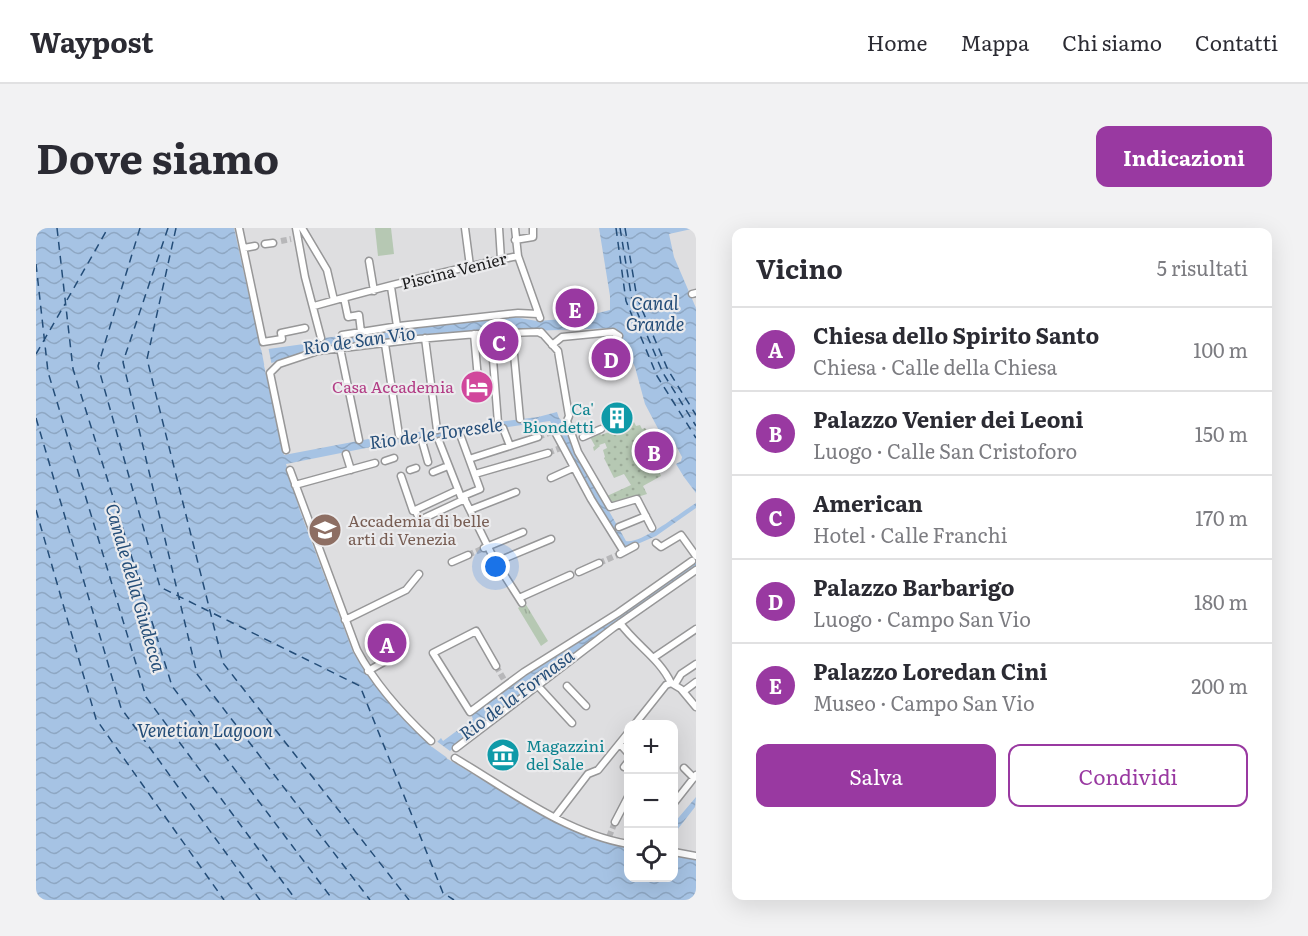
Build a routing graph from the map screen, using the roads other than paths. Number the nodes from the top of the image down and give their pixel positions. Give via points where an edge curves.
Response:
1 (239, 228) edge
2 (296, 228) edge
3 (302, 228) edge
4 (465, 228) edge
5 (499, 228) edge
6 (515, 228) edge
7 (533, 228) edge
8 (515, 240) junction
9 (277, 242) tunnel mouth
10 (265, 244) dead end
11 (255, 246) dead end
12 (243, 248) junction
13 (518, 256) junction
14 (501, 259) junction
15 (369, 261) dead end
16 (470, 266) junction
17 (391, 287) junction
18 (374, 291) junction
19 (344, 298) junction
20 (334, 300) junction
21 (314, 306) junction
22 (397, 326) junction
23 (304, 328) dead end
24 (361, 332) junction
25 (512, 333) junction
26 (474, 334) junction
27 (491, 334) junction
28 (342, 335) dead end
29 (619, 336) dead end
30 (321, 338) dead end
31 (425, 338) junction
32 (385, 344) junction
33 (552, 345) junction
34 (340, 348) junction
35 (478, 379) dead end
36 (520, 419) dead end
37 (498, 423) dead end
38 (503, 428) dead end
39 (601, 429) dead end
40 (437, 430) dead end
41 (554, 430) dead end
42 (399, 435) dead end
43 (584, 436) dead end
44 (461, 437) dead end
45 (537, 437) tunnel mouth
46 (359, 440) dead end
47 (422, 441) dead end
48 (439, 441) dead end
49 (510, 446) junction
50 (286, 450) dead end
51 (548, 453) tunnel mouth
52 (346, 454) dead end
53 (394, 458) dead end
54 (469, 459) junction
55 (385, 460) dead end
56 (428, 462) dead end
57 (375, 463) dead end
58 (448, 466) junction
59 (573, 468) junction
60 (290, 470) dead end
61 (351, 470) junction
62 (434, 472) dead end
63 (475, 474) junction
64 (401, 476) dead end
65 (551, 478) dead end
66 (296, 484) junction
67 (458, 490) junction
68 (516, 492) dead end
69 (464, 498) junction
70 (415, 510) junction
71 (470, 510) junction
72 (646, 516) junction
73 (619, 527) dead end
74 (652, 528) dead end
75 (523, 532) dead end
76 (551, 539) dead end
77 (656, 543) dead end
78 (635, 546) dead end
79 (486, 547) junction
80 (468, 555) tunnel mouth
81 (694, 559) edge
82 (452, 562) dead end
83 (496, 562) junction
84 (598, 563) tunnel mouth
85 (696, 570) edge
86 (579, 572) dead end
87 (419, 574) dead end
88 (570, 575) dead end
89 (345, 620) junction
90 (620, 623) junction
91 (696, 629) edge
92 (404, 651) dead end
93 (653, 658) junction
94 (696, 664) edge
95 (496, 666) tunnel mouth
96 (368, 671) junction
97 (696, 682) edge
98 (671, 684) junction
99 (538, 686) junction
100 (567, 686) dead end
101 (684, 691) junction
102 (586, 706) dead end
103 (696, 707) edge
104 (639, 720) edge
105 (572, 723) dead end
106 (624, 738) edge
107 (430, 741) dead end
108 (620, 744) junction
109 (456, 748) dead end
110 (624, 748) edge
111 (455, 758) dead end
112 (684, 768) dead end
113 (695, 776) edge
114 (678, 798) edge
115 (624, 805) edge
116 (555, 818) junction
117 (615, 822) tunnel mouth
118 (624, 843) edge
119 (678, 853) edge
120 (696, 856) edge

1 - 12 street
2 - 21 street via 295,239
3 - 20 street via 327,270
4 - 16 street
5 - 14 street
6 - 8 street
7 - 8 street via 533,237
8 - 13 street
9 - 10 street
11 - 12 street
12 - 23 street via 263,342 282,339 281,333
13 - 14 street, Piscina Venier
13 - 22 street via 539,316 518,313
14 - 16 street, Piscina Venier
15 - 18 street
16 - 17 street, Piscina Venier
17 - 18 street, Piscina Venier
17 - 22 street
18 - 19 street, Piscina Venier
19 - 20 street, Piscina Venier
19 - 24 street via 348,317 358,311
20 - 21 street, Piscina Venier
21 - 30 street
22 - 24 street
24 - 28 street
25 - 27 street
25 - 33 street via 538,332
25 - 36 street
26 - 27 street
26 - 31 street
26 - 35 street
27 - 37 street
29 - 33 street via 613,332 588,332 562,337
31 - 32 street
31 - 40 street
32 - 34 street
32 - 42 street
33 - 72 street via 563,359 569,416 566,421 578,452 610,507 637,499
34 - 46 street
34 - 50 street via 279,364 270,373
38 - 49 street
39 - 43 street
41 - 59 street
44 - 54 street
45 - 49 street
47 - 56 street
48 - 58 street
49 - 54 street
51 - 63 street
52 - 61 street
53 - 55 street
54 - 63 street
57 - 61 street
58 - 62 street
58 - 67 street
59 - 65 street
59 - 78 street via 622,553
60 - 66 street
61 - 66 street
63 - 69 street via 480,489
64 - 70 street
66 - 89 street
67 - 69 street
67 - 70 street
68 - 71 street
69 - 70 street via 420,520
69 - 71 street
71 - 79 street
72 - 73 street
72 - 74 street
75 - 79 street
76 - 83 street
77 - 81 street via 661,547 681,535
79 - 83 street
80 - 82 street
81 - 95 street via 470,712 433,653 476,631
83 - 88 street via 521,600
84 - 86 street
85 - 90 street
87 - 89 street via 406,590
89 - 96 street
90 - 93 street
90 - 99 street
91 - 93 street
92 - 96 street
93 - 98 street via 664,668
94 - 98 street
96 - 107 street
97 - 101 street
98 - 101 street
98 - 104 street
99 - 105 street
99 - 109 street
100 - 102 street
101 - 103 street
106 - 108 street
108 - 110 street
108 - 116 street via 598,770 588,774
111 - 116 street
112 - 113 street
113 - 114 street
115 - 117 street
116 - 118 street
119 - 120 street

